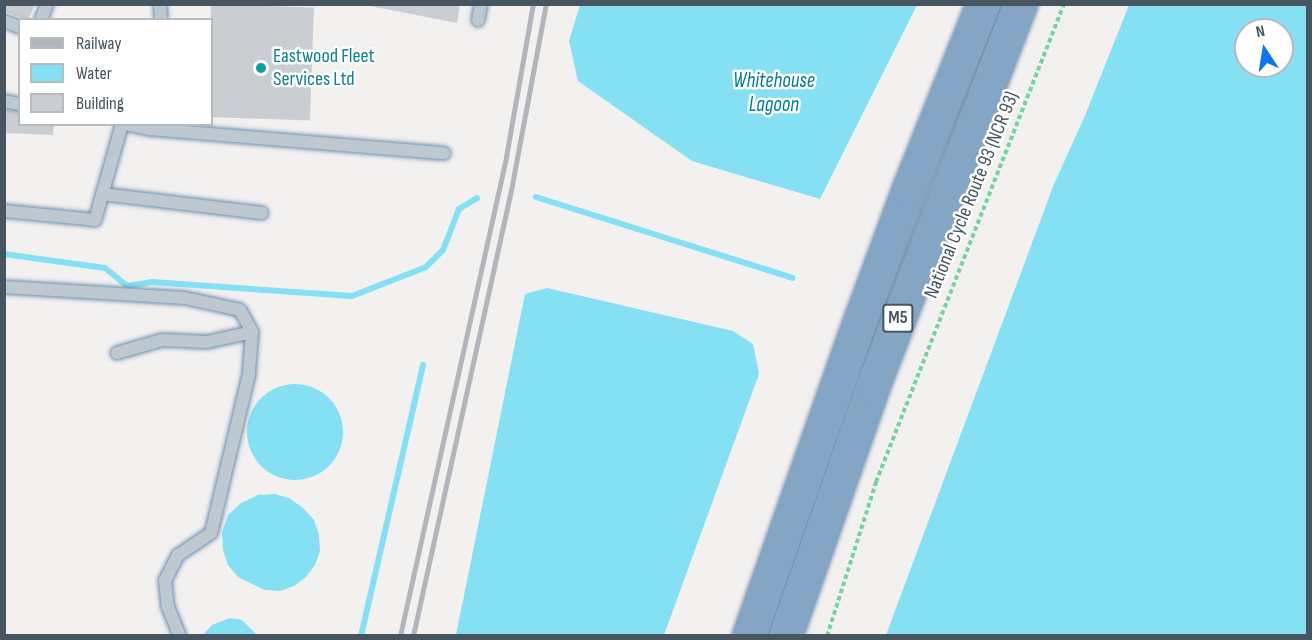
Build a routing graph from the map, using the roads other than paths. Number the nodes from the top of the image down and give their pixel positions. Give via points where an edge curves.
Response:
1 (481, 4) edge
2 (983, 4) edge
3 (1020, 4) edge
4 (478, 20) dead end
5 (123, 126) edge
6 (134, 126) edge
7 (444, 153) dead end
8 (102, 195) junction
9 (4, 211) edge
10 (262, 213) dead end
11 (4, 287) edge
12 (252, 332) junction
13 (117, 353) dead end
14 (180, 636) edge
15 (748, 636) edge
16 (785, 636) edge

1 - 4 lane
2 - 15 highway, M5 via 909,189
3 - 16 highway, M5 via 872,387
5 - 8 lane
6 - 7 lane
8 - 9 lane via 95,220
8 - 10 lane
11 - 12 lane via 185,298 240,310
12 - 13 lane via 207,342 162,340
12 - 14 lane via 249,374 211,533 178,555 165,580 168,607

